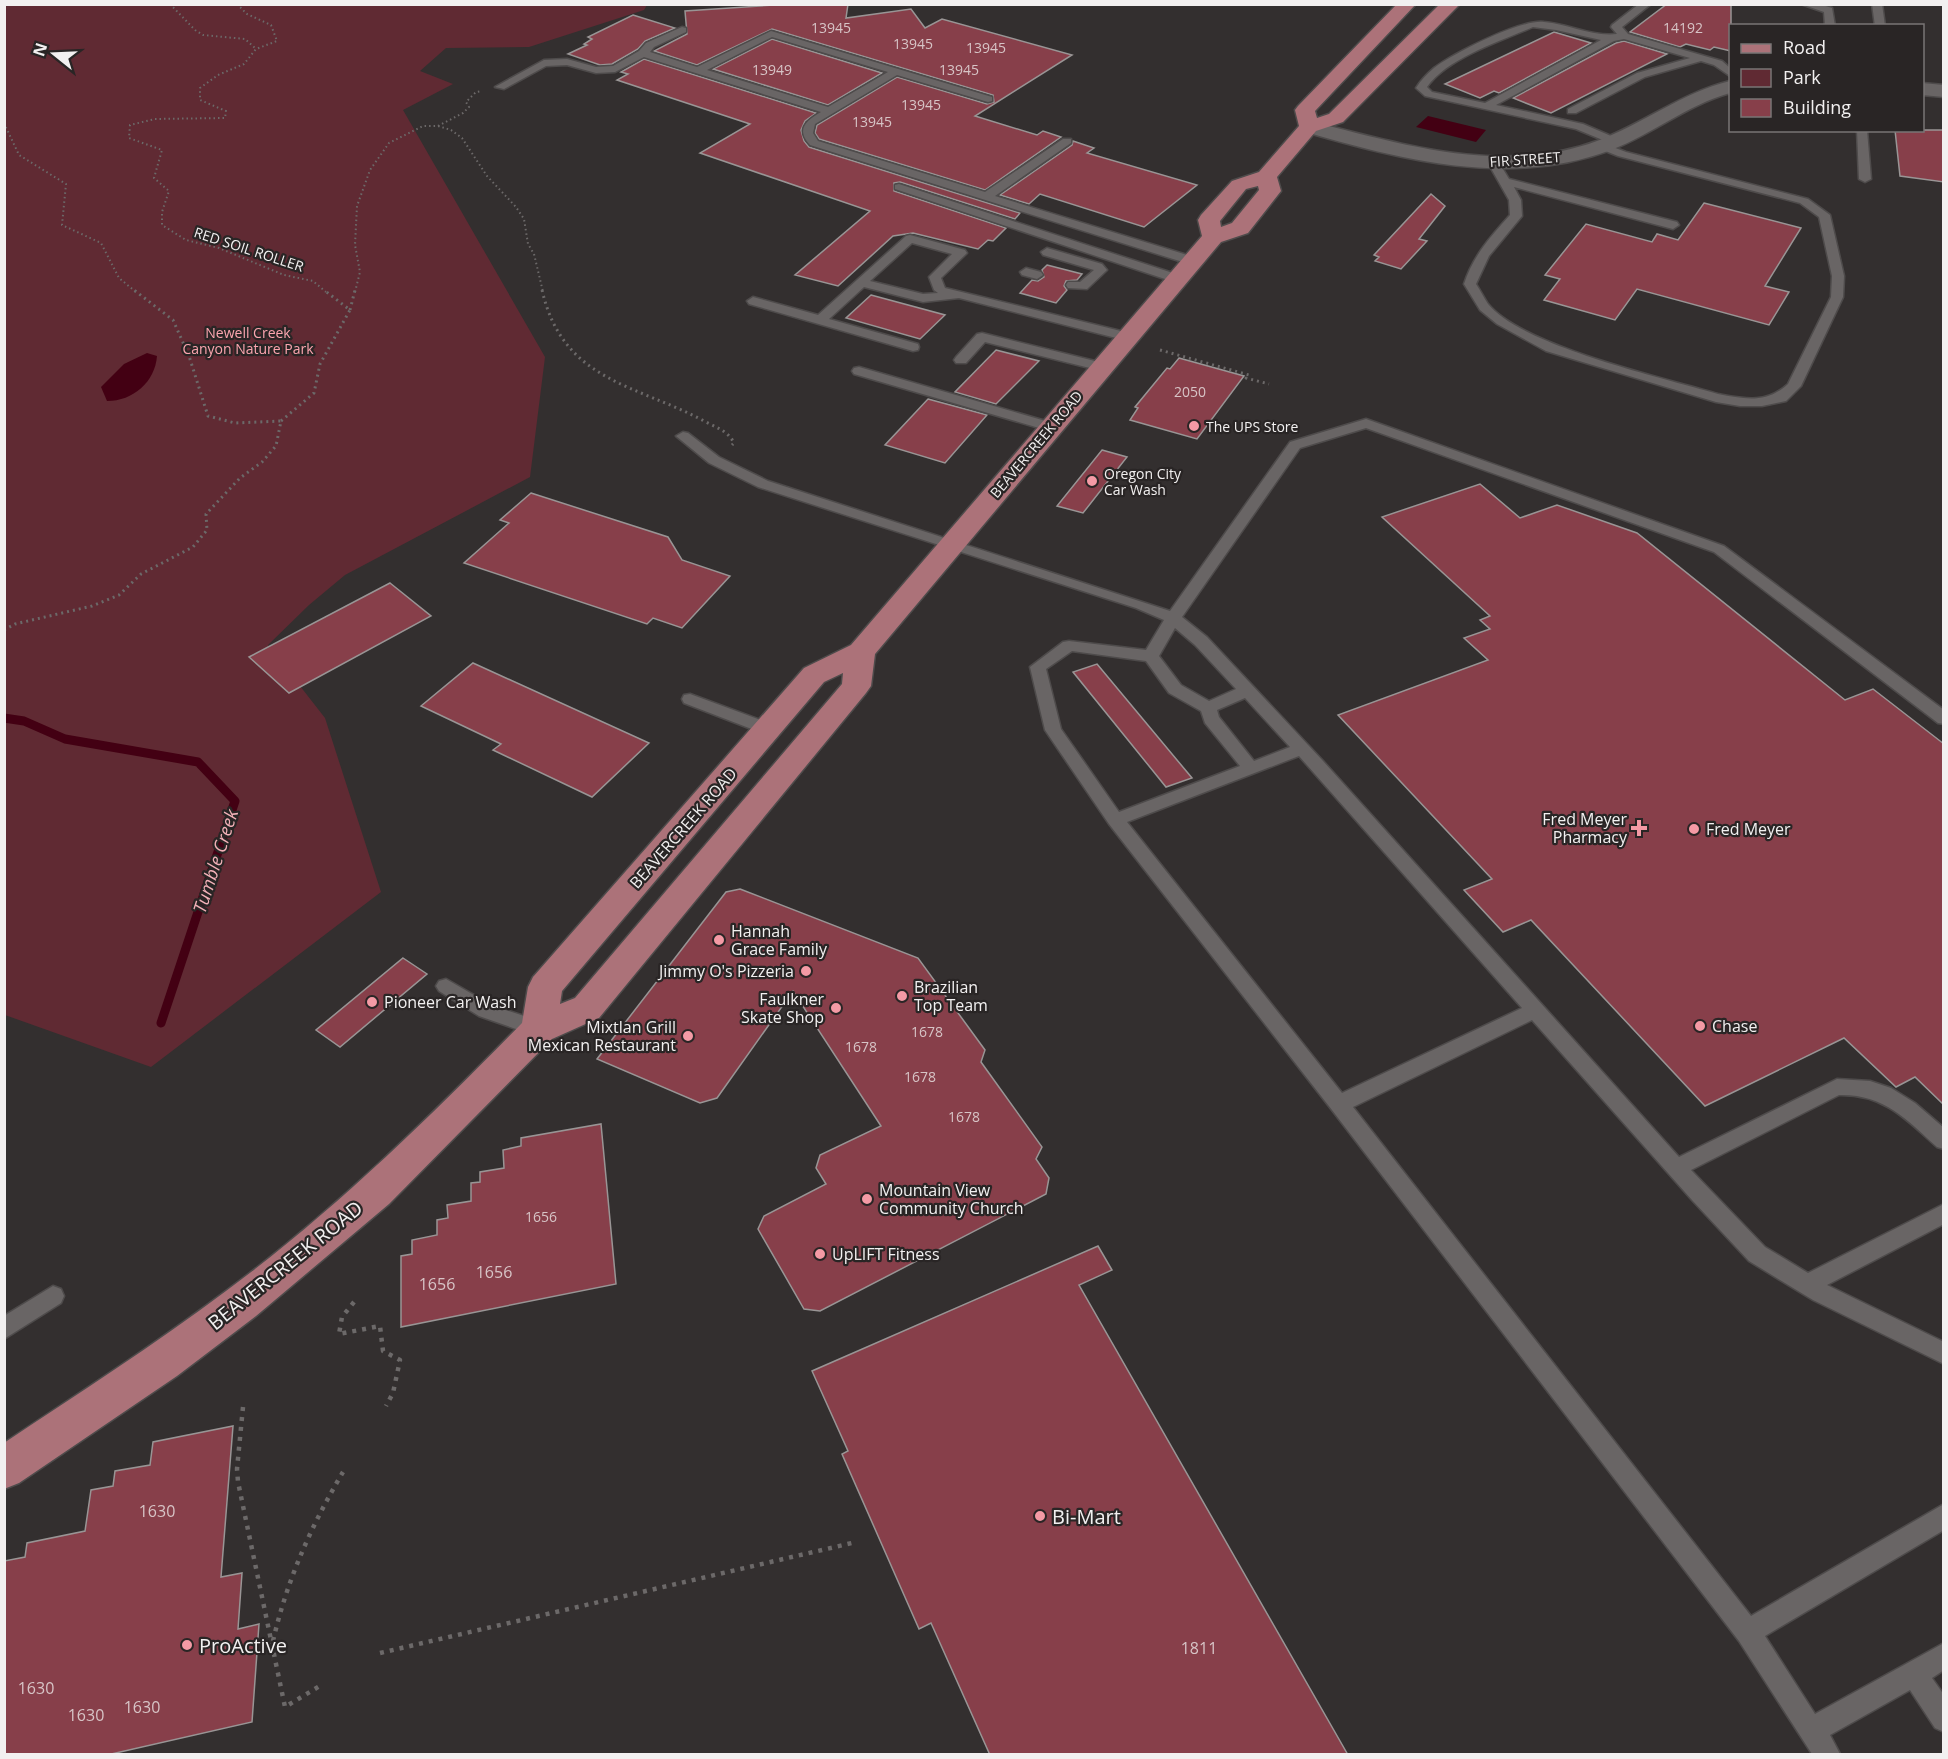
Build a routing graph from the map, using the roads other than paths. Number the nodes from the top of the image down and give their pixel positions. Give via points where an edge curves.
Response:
1 (1407, 4) edge
2 (1451, 4) edge
3 (1646, 4) edge
4 (1806, 4) edge
5 (1877, 4) edge
6 (1830, 24) edge
7 (1880, 24) edge
8 (682, 30) dead end
9 (1624, 36) junction
10 (1609, 40) junction
11 (643, 53) junction
12 (1702, 58) junction
13 (698, 70) junction
14 (897, 71) junction
15 (1729, 71) edge
16 (500, 87) road end
17 (1729, 88) edge
18 (1924, 88) edge
19 (1944, 91) edge
20 (988, 99) dead end
21 (1487, 106) junction
22 (829, 111) junction
23 (1572, 111) dead end
24 (1309, 127) junction
25 (1862, 132) edge
26 (1067, 141) dead end
27 (1608, 144) junction
28 (1494, 163) junction
29 (1865, 179) dead end
30 (1506, 182) junction
31 (899, 187) dead end
32 (986, 197) junction
33 (1673, 225) dead end
34 (1047, 252) dead end
35 (1185, 270) junction
36 (862, 283) junction
37 (1072, 285) dead end
38 (964, 296) junction
39 (753, 301) dead end
40 (820, 320) junction
41 (1128, 337) junction
42 (913, 347) dead end
43 (961, 360) dead end
44 (1102, 367) junction
45 (859, 371) dead end
46 (1051, 427) junction
47 (683, 436) dead end
48 (951, 544) junction
49 (1173, 618) junction
50 (861, 652) junction
51 (1151, 656) junction
52 (1247, 690) junction
53 (690, 699) dead end
54 (1208, 708) junction
55 (1944, 718) edge
56 (768, 729) junction
57 (1302, 749) junction
58 (1251, 768) junction
59 (1115, 820) junction
60 (683, 894) junction
61 (446, 986) dead end
62 (1535, 1010) junction
63 (539, 1029) junction
64 (1339, 1104) junction
65 (1944, 1141) edge
66 (1676, 1168) junction
67 (1944, 1213) edge
68 (1807, 1285) junction
69 (53, 1296) dead end
70 (4, 1329) edge
71 (1944, 1354) edge
72 (4, 1468) edge
73 (1944, 1516) edge
74 (1748, 1632) junction
75 (1944, 1655) edge
76 (1914, 1674) junction
77 (1944, 1719) edge
78 (1811, 1731) junction
79 (1827, 1755) edge

1 - 24 main road, BEAVERCREEK ROAD via 1305,111
2 - 24 main road, BEAVERCREEK ROAD via 1336,118
3 - 9 lane via 1616,27
4 - 6 lane via 1829,10
5 - 7 lane
8 - 11 lane via 650,45
9 - 10 lane
9 - 12 lane
10 - 21 lane
10 - 21 lane via 1549,23 1532,24 1441,66 1421,88 1429,94
11 - 13 lane
11 - 16 lane via 615,69 544,63
12 - 15 lane
12 - 23 lane via 1641,75
13 - 14 lane via 771,34
13 - 22 lane
14 - 20 lane
14 - 22 lane
17 - 27 street, FIR STREET via 1690,100
18 - 19 street
21 - 27 lane via 1579,126
22 - 32 lane via 807,129 807,136 814,143
24 - 28 street, FIR STREET via 1415,154
24 - 35 main road, BEAVERCREEK ROAD via 1266,176 1239,185 1209,220 1213,237
25 - 29 lane
26 - 32 lane
27 - 28 street, FIR STREET via 1569,156
27 - 30 lane via 1644,160 1804,201 1824,215 1838,276 1837,297 1794,386 1781,398 1740,402 1716,398 1551,348 1501,321 1484,307 1470,284 1482,254 1516,216 1515,200
28 - 30 lane
30 - 33 lane
31 - 35 lane
32 - 35 lane
34 - 37 lane via 1101,270 1083,286
35 - 41 main road, BEAVERCREEK ROAD
36 - 38 lane via 924,298
36 - 38 lane via 910,239 961,253 935,277 940,290
36 - 40 lane
38 - 41 lane
39 - 40 lane
40 - 42 lane
41 - 44 main road, BEAVERCREEK ROAD
43 - 44 lane via 982,337
44 - 46 main road, BEAVERCREEK ROAD
45 - 46 lane
46 - 48 main road, BEAVERCREEK ROAD
47 - 48 lane via 714,460 763,484
48 - 49 lane
48 - 50 main road, BEAVERCREEK ROAD
49 - 51 lane
49 - 52 lane via 1201,641
49 - 55 lane via 1295,445 1366,423 1719,549
50 - 56 main road, BEAVERCREEK ROAD via 814,675
50 - 60 main road, BEAVERCREEK ROAD via 856,686
51 - 54 lane via 1175,689
51 - 59 lane via 1069,646 1038,667 1053,730
52 - 54 lane
52 - 57 lane
53 - 56 lane
54 - 58 lane via 1211,719
56 - 60 main road via 779,738 775,755 711,831
56 - 63 main road, BEAVERCREEK ROAD via 544,987
57 - 58 lane
57 - 62 lane
58 - 59 lane
59 - 64 lane
60 - 63 main road, BEAVERCREEK ROAD via 586,1008
61 - 63 lane via 486,1011
62 - 64 lane
62 - 66 lane
63 - 72 main road, BEAVERCREEK ROAD via 420,1151 303,1253 162,1362
64 - 74 lane
65 - 66 lane via 1888,1095 1853,1085 1838,1087
66 - 68 lane via 1757,1254
67 - 68 lane
68 - 71 lane
69 - 70 lane
73 - 74 lane
74 - 78 lane
75 - 76 lane
76 - 77 lane
76 - 78 lane
78 - 79 lane

